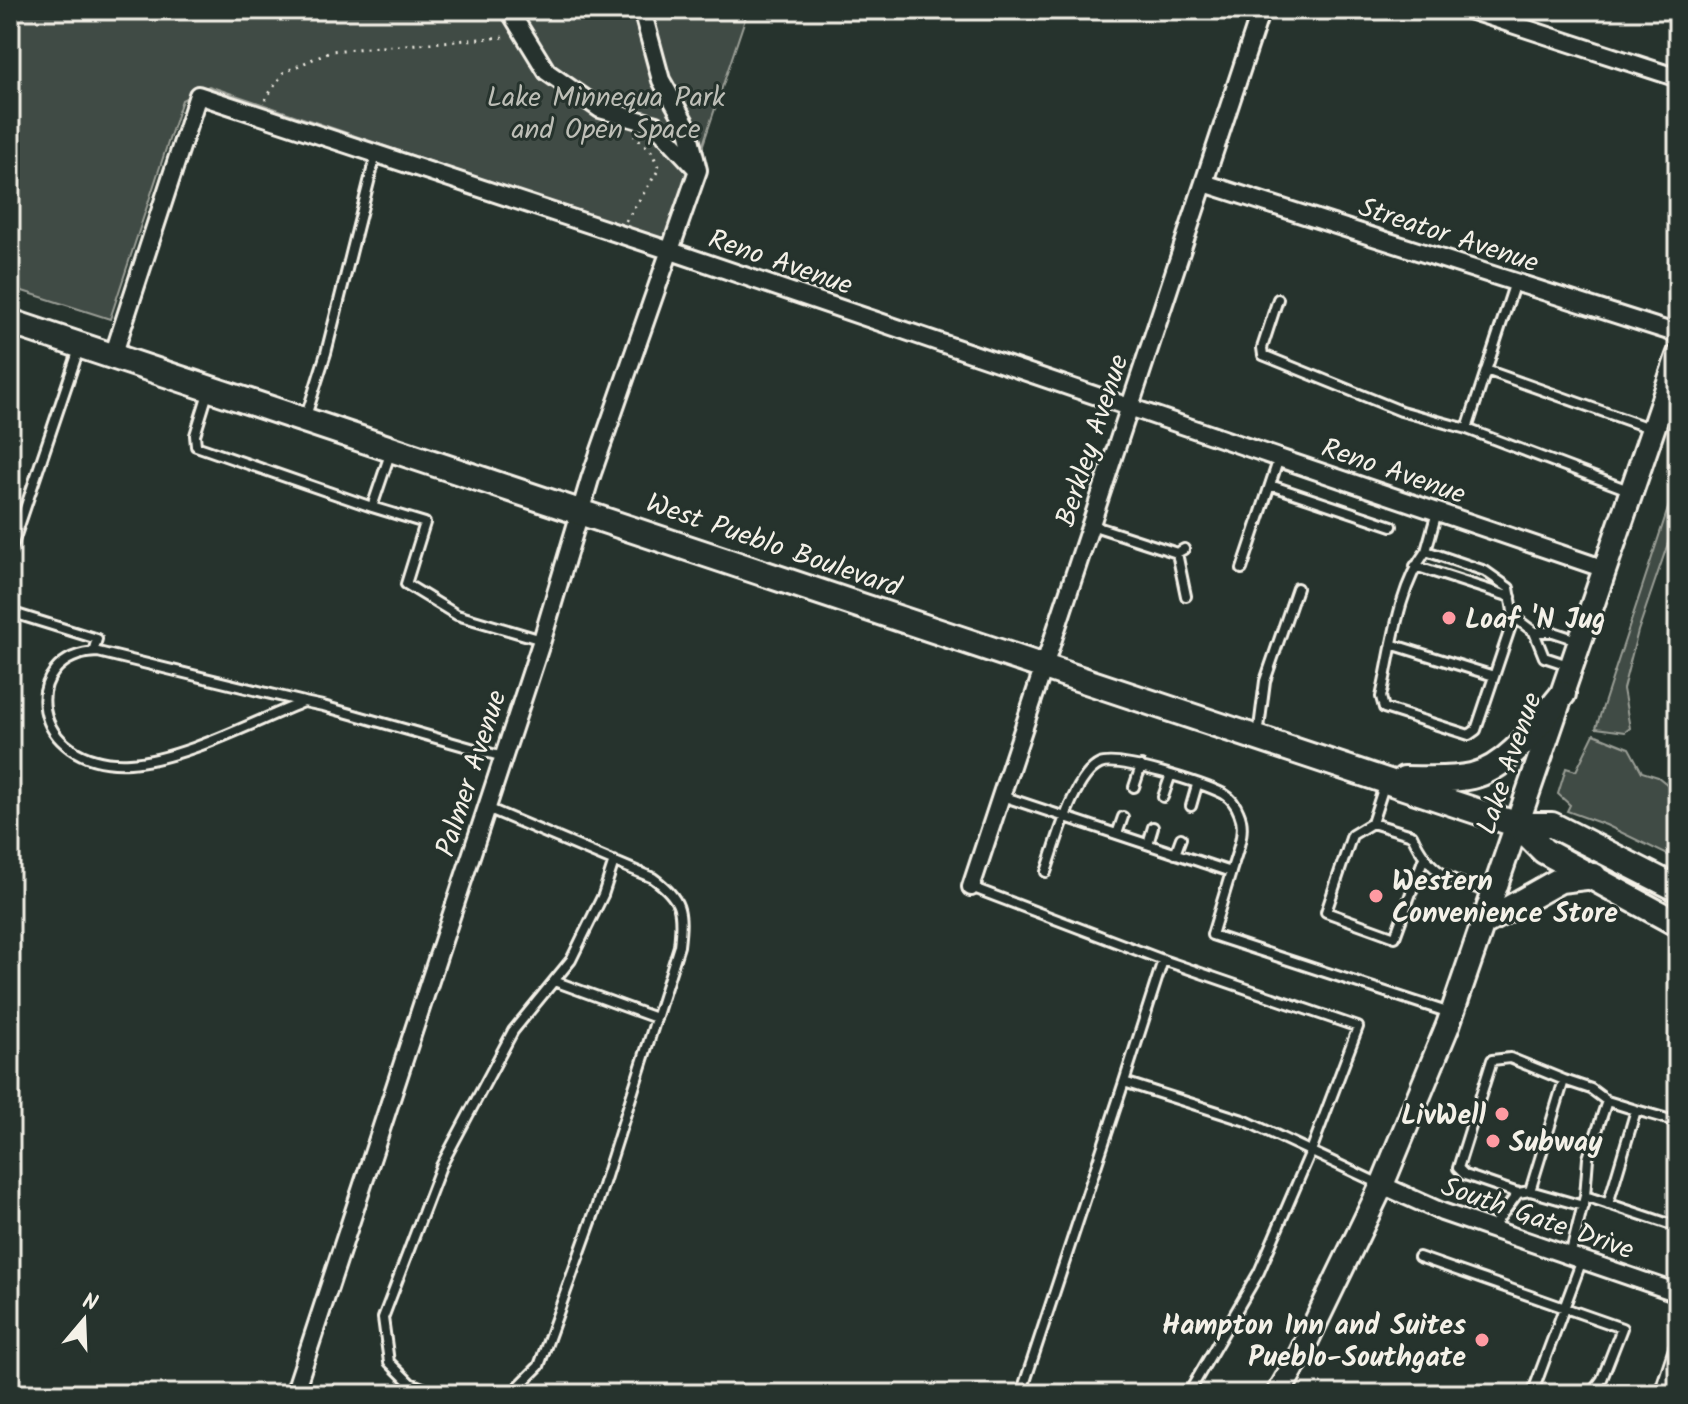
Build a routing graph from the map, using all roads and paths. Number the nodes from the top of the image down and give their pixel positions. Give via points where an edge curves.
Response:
1 (509, 10) edge
2 (642, 10) edge
3 (1261, 10) edge
4 (1469, 10) edge
5 (505, 37) dead end
6 (1678, 78) edge
7 (260, 116) junction
8 (376, 154) junction
9 (698, 170) junction
10 (1204, 183) junction
11 (671, 251) junction
12 (1515, 282) junction
13 (1278, 299) dead end
14 (10, 322) edge
15 (1678, 334) edge
16 (80, 346) junction
17 (113, 356) junction
18 (1678, 356) edge
19 (1486, 370) junction
20 (210, 388) junction
21 (1129, 408) junction
22 (305, 419) junction
23 (1467, 429) junction
24 (1653, 430) junction
25 (392, 448) junction
26 (1279, 458) junction
27 (1270, 485) junction
28 (1632, 491) junction
29 (372, 507) junction
30 (584, 511) junction
31 (1437, 512) junction
32 (1091, 525) junction
33 (1392, 526) dead end
34 (1426, 551) junction
35 (10, 553) edge
36 (1415, 566) junction
37 (1242, 569) dead end
38 (1605, 569) junction
39 (1297, 588) dead end
40 (1186, 596) dead end
41 (1511, 597) junction
42 (10, 612) edge
43 (1514, 617) junction
44 (1534, 632) junction
45 (542, 640) junction
46 (1581, 641) junction
47 (1394, 645) junction
48 (93, 652) junction
49 (1044, 666) junction
50 (1573, 667) junction
51 (1494, 676) junction
52 (1563, 694) junction
53 (304, 702) junction
54 (1258, 737) junction
55 (503, 757) junction
56 (1141, 766) junction
57 (1170, 777) junction
58 (1386, 779) junction
59 (1197, 785) junction
60 (1134, 787) dead end
61 (1001, 796) junction
62 (1163, 797) dead end
63 (1191, 806) dead end
64 (486, 808) junction
65 (1066, 817) junction
66 (1123, 817) dead end
67 (1372, 823) junction
68 (1518, 825) junction
69 (1153, 827) dead end
70 (1117, 834) junction
71 (1181, 838) dead end
72 (1148, 844) junction
73 (1175, 854) junction
74 (1423, 860) junction
75 (614, 861) junction
76 (1046, 872) dead end
77 (1231, 872) junction
78 (1594, 876) junction
79 (971, 887) joint
80 (1678, 889) edge
81 (1495, 893) junction
82 (1485, 922) junction
83 (1678, 924) edge
84 (1163, 960) junction
85 (554, 981) junction
86 (1452, 1014) junction
87 (656, 1018) junction
88 (1564, 1080) junction
89 (1124, 1082) junction
90 (1607, 1101) junction
91 (1636, 1110) junction
92 (1678, 1122) edge
93 (1311, 1151) junction
94 (1382, 1185) junction
95 (1530, 1191) junction
96 (1518, 1193) junction
97 (1584, 1201) junction
98 (1608, 1204) junction
99 (1678, 1227) edge
100 (1491, 1229) junction
101 (1419, 1257) dead end
102 (1576, 1258) junction
103 (1678, 1293) edge
104 (1564, 1306) junction
105 (1678, 1349) edge
106 (294, 1394) edge
107 (439, 1394) edge
108 (504, 1394) edge
109 (1021, 1394) edge
110 (1188, 1394) edge
111 (1278, 1394) edge
112 (1532, 1394) edge
113 (1591, 1394) edge
114 (1663, 1394) edge

1 - 9 street via 547,72 600,109 656,125
2 - 9 street via 661,80 687,126
3 - 10 street, Berkley Avenue
4 - 6 street
5 - 7 path via 330,51 283,73 268,92
7 - 8 street, Reno Avenue
7 - 17 street, Reno Avenue via 198,95
8 - 11 street, Reno Avenue
8 - 22 lane
9 - 11 street, Palmer Avenue
10 - 12 street, Streator Avenue
10 - 21 street, Berkley Avenue
11 - 21 street, Reno Avenue
11 - 30 street, Palmer Avenue via 590,479
12 - 15 street, Streator Avenue
12 - 19 lane
13 - 23 lane via 1263,355 1401,411
14 - 16 main road, West Pueblo Boulevard
16 - 17 main road, West Pueblo Boulevard
16 - 35 lane
17 - 20 main road, West Pueblo Boulevard
18 - 24 street, Lake Avenue
19 - 23 lane
19 - 24 lane
20 - 22 main road, West Pueblo Boulevard
20 - 29 lane via 196,446
21 - 26 street, Reno Avenue
21 - 32 street, Berkley Avenue
22 - 25 main road, West Pueblo Boulevard
23 - 28 lane
24 - 28 street, Lake Avenue
25 - 29 lane
25 - 30 main road, West Pueblo Boulevard
26 - 27 lane
26 - 31 street, Reno Avenue
27 - 33 lane
27 - 37 lane
28 - 38 street, Lake Avenue
29 - 45 lane via 425,523 406,584 457,615
30 - 45 street, Palmer Avenue
30 - 49 main road, West Pueblo Boulevard
31 - 34 lane
31 - 38 street, Reno Avenue
32 - 40 lane via 1181,551
32 - 49 street, Berkley Avenue
34 - 36 lane
34 - 41 lane via 1485,571 1509,588
36 - 41 lane
36 - 47 lane
38 - 46 street, Lake Avenue
39 - 54 lane via 1265,681
41 - 43 lane
42 - 48 lane via 97,639
43 - 44 lane
43 - 51 lane
44 - 46 lane
44 - 50 lane via 1544,657
45 - 55 street, Palmer Avenue
46 - 50 street, Lake Avenue
47 - 51 lane
47 - 51 lane via 1381,697 1384,708 1469,735 1476,730
48 - 53 lane
48 - 53 lane via 61,662 48,685 44,714 55,738 75,753 101,761 130,763 167,756
49 - 54 main road, West Pueblo Boulevard
49 - 61 street, Berkley Avenue
50 - 52 street, Lake Avenue
52 - 58 main road via 1513,750 1483,773 1458,779
52 - 68 street, Lake Avenue
53 - 55 lane
54 - 58 main road, West Pueblo Boulevard
55 - 64 street, Palmer Avenue
56 - 57 lane
56 - 60 lane
56 - 65 lane via 1099,764 1080,786
57 - 59 lane
57 - 62 lane
58 - 67 lane
58 - 68 main road, West Pueblo Boulevard
59 - 63 lane
59 - 77 lane via 1225,795 1241,816 1243,829
61 - 65 lane
61 - 79 street, Berkley Avenue
64 - 75 lane
64 - 106 street, Palmer Avenue
65 - 70 lane
65 - 76 lane
66 - 70 lane
67 - 74 lane via 1412,835
67 - 74 lane via 1352,835 1326,912 1395,937
68 - 78 main road, West Pueblo Boulevard via 1544,851
68 - 80 main road, West Pueblo Boulevard via 1552,825
68 - 81 street, Lake Avenue
69 - 72 lane
70 - 72 lane
71 - 73 lane
72 - 73 lane
73 - 77 lane
74 - 81 lane via 1450,880
75 - 85 lane via 571,960
75 - 87 lane via 674,894 682,919
77 - 86 lane via 1212,935
78 - 82 main road via 1560,880
78 - 83 main road, West Pueblo Boulevard
79 - 84 lane
81 - 82 street, Lake Avenue
82 - 86 street, Lake Avenue
84 - 89 lane
84 - 93 lane via 1358,1027
85 - 87 lane
85 - 107 lane via 513,1031 441,1166 383,1318 389,1362 410,1383
86 - 94 street, Lake Avenue
87 - 108 lane via 539,1366
88 - 90 lane
88 - 95 lane
88 - 96 lane via 1510,1058 1497,1057 1489,1065 1458,1168
89 - 93 lane via 1246,1121
89 - 109 lane
90 - 91 lane
90 - 97 lane via 1588,1158
91 - 92 lane
91 - 98 lane
93 - 94 lane
93 - 110 lane via 1259,1272
94 - 100 street, South Gate Drive
94 - 111 street, Lake Avenue
95 - 96 lane
95 - 97 lane
96 - 100 lane
97 - 98 lane
97 - 102 lane
98 - 99 lane
100 - 102 street, South Gate Drive
101 - 104 lane
102 - 103 street, South Gate Drive
102 - 104 lane
104 - 112 lane
104 - 113 lane via 1622,1328
105 - 114 street

